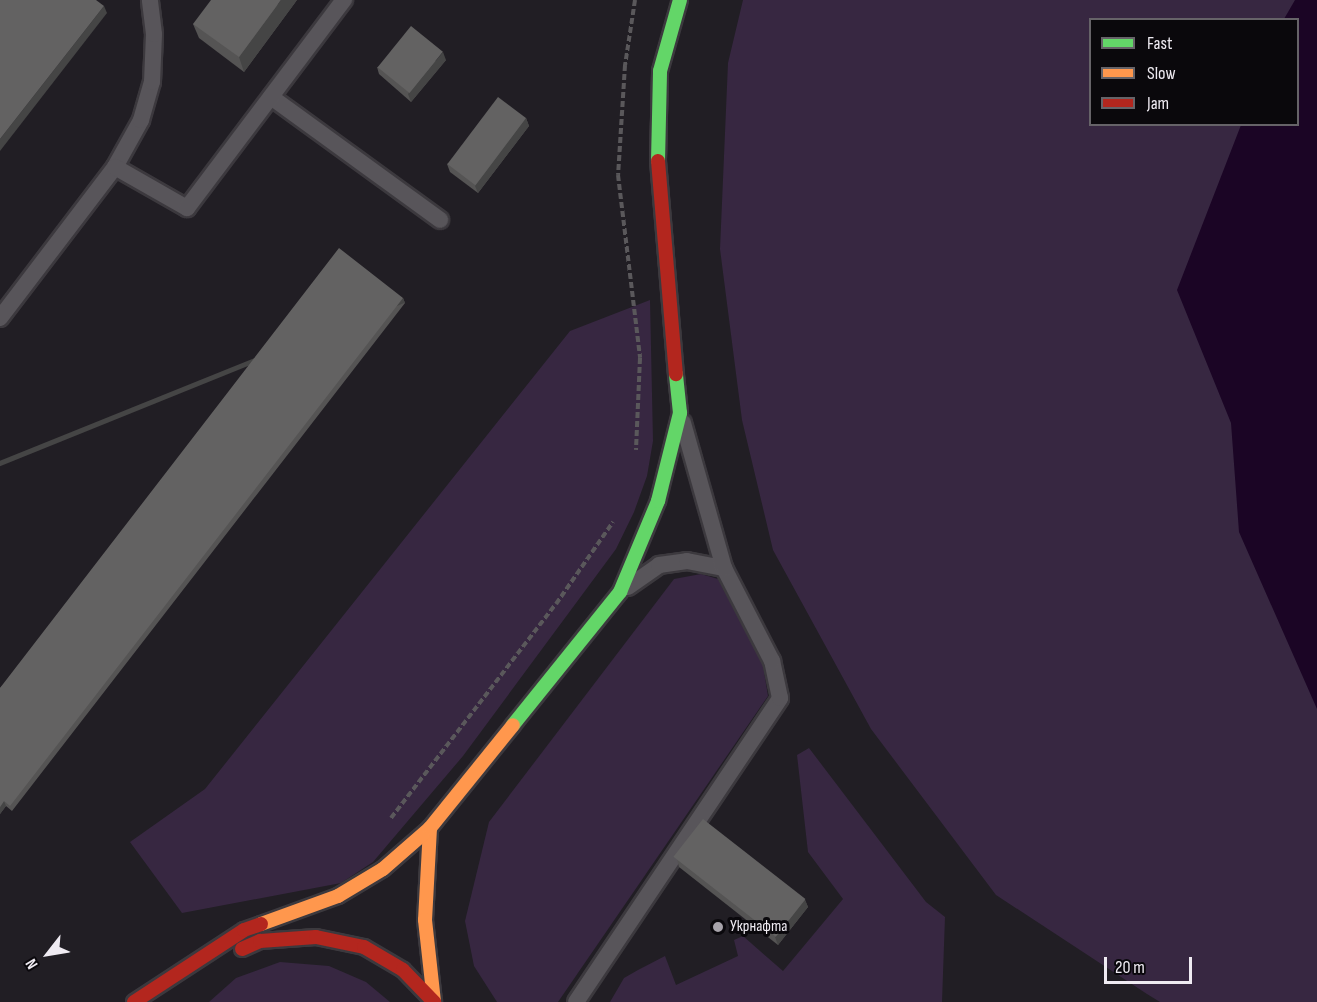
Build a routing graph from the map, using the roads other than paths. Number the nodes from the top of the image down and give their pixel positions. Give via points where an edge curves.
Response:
1 (150, 0) edge
2 (344, 0) edge
3 (680, 0) edge
4 (271, 97) junction
5 (115, 167) junction
6 (440, 220) dead end
7 (0, 318) edge
8 (680, 413) junction
9 (724, 568) junction
10 (620, 592) junction
11 (430, 828) junction
12 (208, 950) junction
13 (197, 969) junction
14 (184, 986) dead end
15 (134, 1002) edge
16 (434, 1002) edge
17 (576, 1002) edge

1 - 5 lane via 154,34 152,82 141,120
2 - 4 lane
3 - 8 main road via 660,71 658,184
4 - 5 lane via 187,208
4 - 6 lane
5 - 7 lane
8 - 9 lane
8 - 10 main road via 658,501
9 - 10 lane via 687,561 659,566
9 - 17 lane via 772,661 780,698
10 - 11 main road
11 - 12 main road via 383,868 338,896 244,930
11 - 16 main road via 425,920
12 - 13 main road
12 - 15 main road
13 - 14 main road
13 - 16 main road via 260,941 315,938 364,946 403,970

